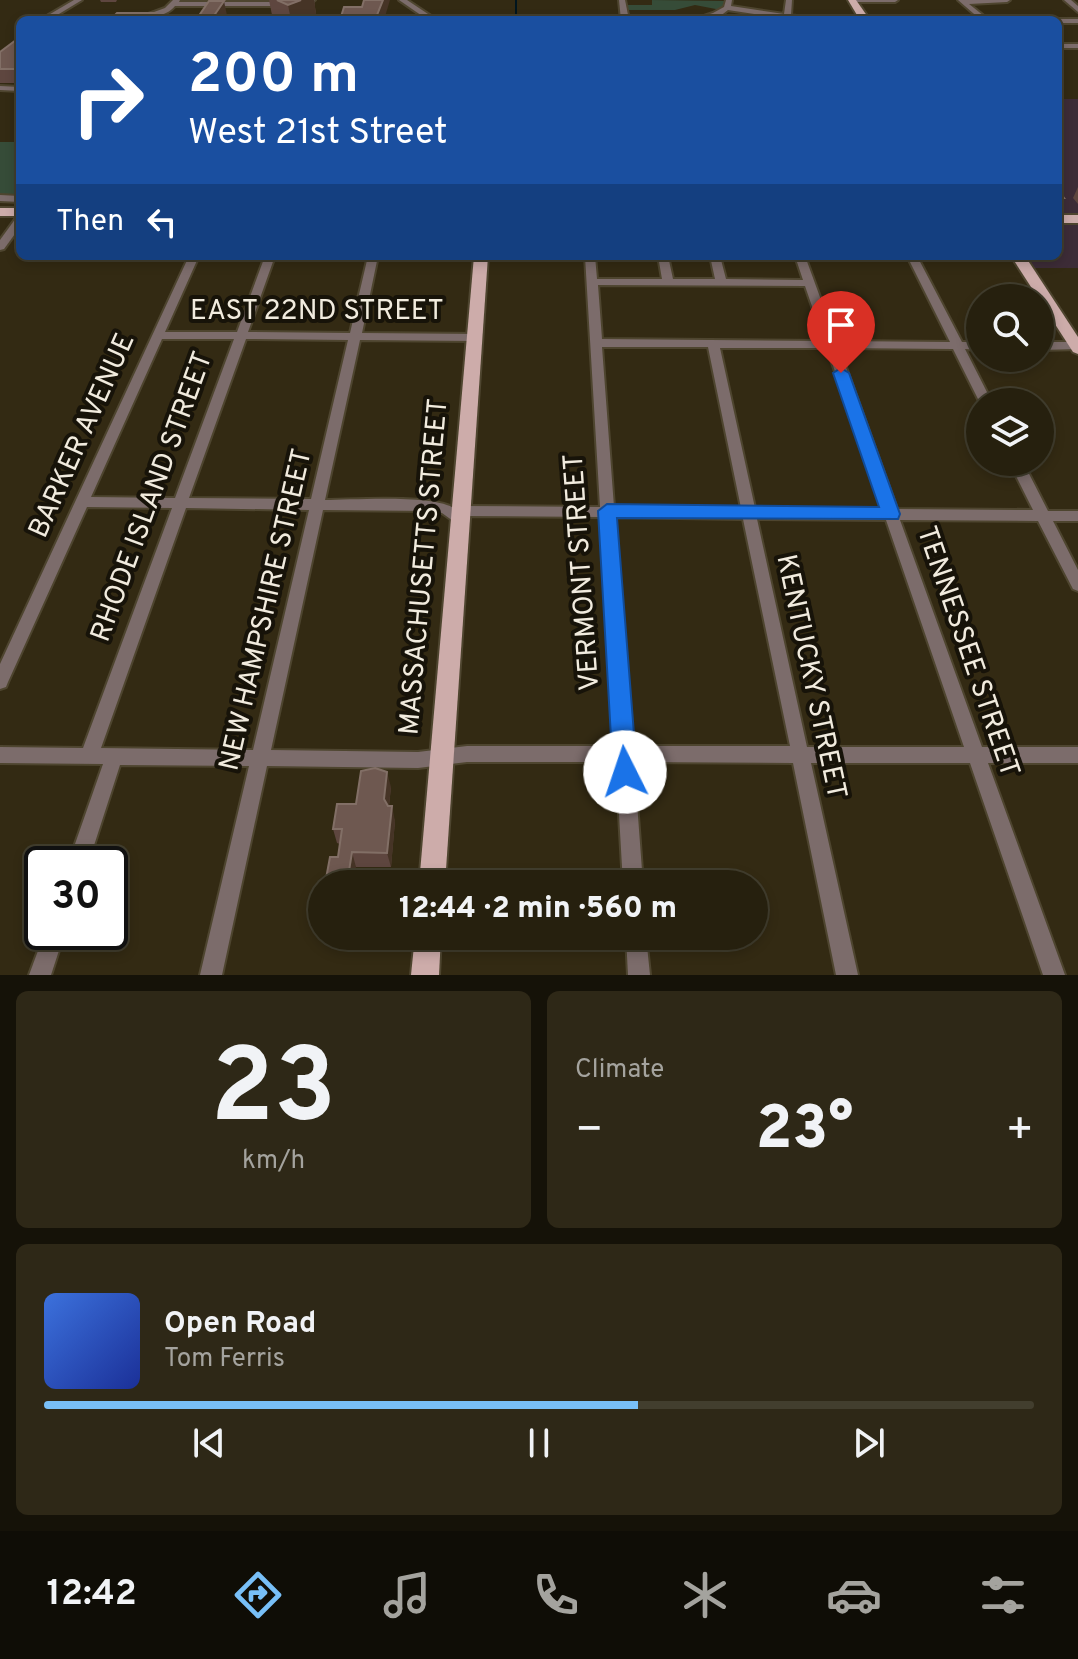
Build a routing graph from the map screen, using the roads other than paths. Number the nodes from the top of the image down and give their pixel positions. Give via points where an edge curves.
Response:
1 (79, 0) edge
2 (402, 0) edge
3 (852, 0) edge
4 (895, 0) edge
5 (1007, 0) edge
6 (1067, 0) edge
7 (961, 1) edge
8 (175, 2) edge
9 (311, 2) edge
10 (221, 4) junction
11 (728, 4) edge
12 (1078, 10) edge
13 (212, 14) edge
14 (51, 16) edge
15 (148, 16) edge
16 (427, 16) edge
17 (712, 16) edge
18 (777, 16) edge
19 (980, 16) edge
20 (16, 223) edge
21 (0, 247) edge
22 (192, 260) edge
23 (269, 260) edge
24 (372, 260) edge
25 (481, 260) edge
26 (590, 260) edge
27 (664, 260) edge
28 (716, 260) edge
29 (801, 260) edge
30 (914, 260) edge
31 (1021, 260) edge
32 (592, 282) junction
33 (668, 282) junction
34 (721, 283) junction
35 (809, 283) junction
36 (158, 335) junction
37 (242, 336) junction
38 (355, 337) junction
39 (475, 337) junction
40 (596, 343) junction
41 (713, 343) junction
42 (831, 344) junction
43 (957, 345) junction
44 (966, 345) edge
45 (1054, 347) edge
46 (1077, 348) edge
47 (979, 388) edge
48 (1023, 476) edge
49 (82, 502) junction
50 (181, 503) junction
51 (317, 504) junction
52 (461, 507) junction
53 (607, 511) junction
54 (749, 512) junction
55 (891, 514) junction
56 (1043, 515) junction
57 (1078, 516) edge
58 (1078, 585) edge
59 (0, 682) edge
60 (0, 755) edge
61 (624, 755) junction
62 (800, 755) junction
63 (976, 755) junction
64 (1078, 755) edge
65 (89, 756) junction
66 (114, 757) junction
67 (442, 757) junction
68 (260, 758) junction
69 (84, 846) edge
70 (433, 870) edge
71 (632, 870) edge
72 (49, 950) edge
73 (427, 950) edge
74 (637, 950) edge
75 (40, 975) edge
76 (211, 975) edge
77 (425, 975) edge
78 (639, 975) edge
79 (847, 975) edge
80 (1054, 975) edge

1 - 14 street
2 - 16 street
3 - 4 street
5 - 7 street
6 - 12 street
7 - 19 street
8 - 10 street
8 - 15 street
9 - 10 street
10 - 13 street
11 - 17 street
11 - 18 street
20 - 21 street
22 - 36 street, BARKER AVENUE
23 - 37 street, RHODE ISLAND STREET
24 - 38 street, NEW HAMPSHIRE STREET
25 - 39 main road, MASSACHUSETTS STREET
26 - 32 street, VERMONT STREET
27 - 33 street
28 - 34 street
29 - 35 street, TENNESSEE STREET
30 - 43 street
31 - 46 main road
32 - 33 street
32 - 40 street, VERMONT STREET
33 - 34 street
34 - 35 street
35 - 42 street, TENNESSEE STREET
36 - 37 street, EAST 22ND STREET
36 - 49 street, BARKER AVENUE
37 - 38 street, EAST 22ND STREET
37 - 50 street, RHODE ISLAND STREET
38 - 39 street, EAST 22ND STREET
38 - 51 street, NEW HAMPSHIRE STREET
39 - 52 main road, MASSACHUSETTS STREET
40 - 41 street
40 - 53 street, VERMONT STREET
41 - 42 street
41 - 54 street, KENTUCKY STREET
42 - 43 street
42 - 55 street, TENNESSEE STREET
43 - 44 street
43 - 47 street
45 - 46 street
48 - 56 street
49 - 50 street
49 - 59 street, BARKER AVENUE
50 - 51 street
50 - 65 street, RHODE ISLAND STREET
51 - 52 street
51 - 68 street, NEW HAMPSHIRE STREET
52 - 53 street
52 - 67 main road, MASSACHUSETTS STREET
53 - 54 street
53 - 61 street, VERMONT STREET
54 - 55 street
54 - 62 street, KENTUCKY STREET
55 - 56 street
55 - 63 street, TENNESSEE STREET
56 - 57 street
56 - 58 street
60 - 65 street
61 - 62 street
61 - 67 street
61 - 71 street, VERMONT STREET
62 - 63 street
62 - 79 street, KENTUCKY STREET
63 - 64 street
63 - 80 street, TENNESSEE STREET
65 - 66 street
66 - 68 street
66 - 69 street
67 - 68 street
67 - 70 main road, MASSACHUSETTS STREET
68 - 76 street, NEW HAMPSHIRE STREET
72 - 75 street
73 - 77 main road
74 - 78 street

